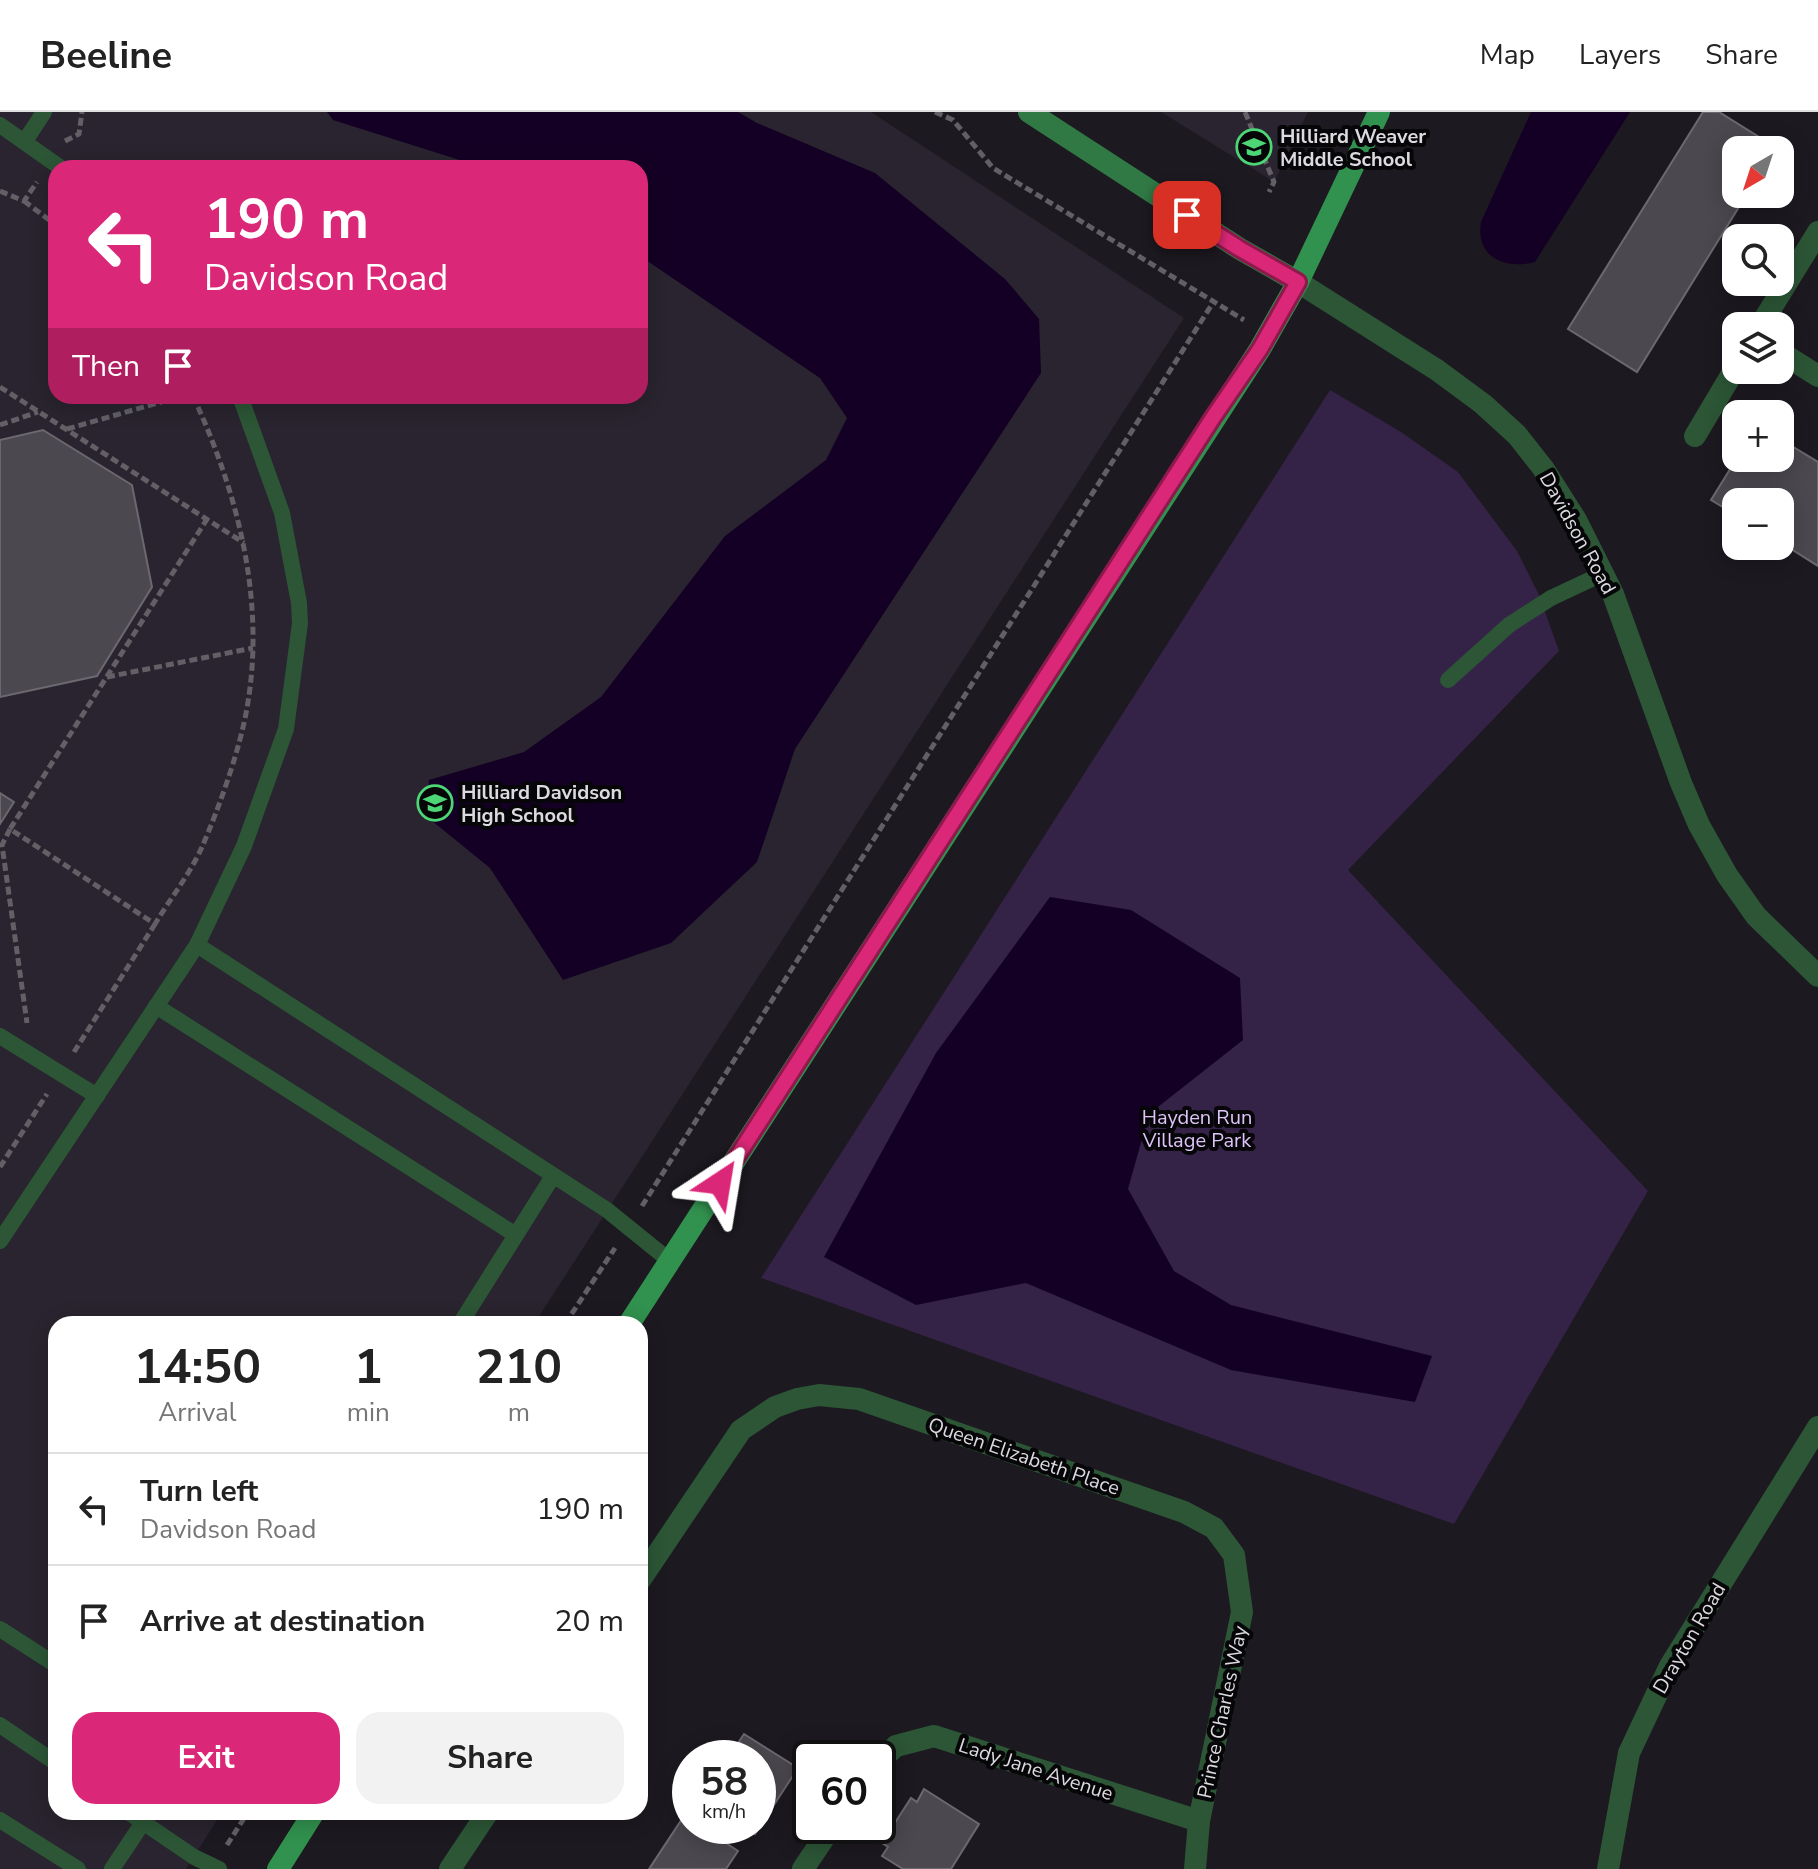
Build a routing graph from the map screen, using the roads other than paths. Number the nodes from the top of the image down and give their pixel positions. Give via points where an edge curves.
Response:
1 (44, 112) edge
2 (1029, 112) edge
3 (1379, 112) edge
4 (0, 125) edge
5 (25, 141) junction
6 (50, 160) edge
7 (1818, 233) edge
8 (1298, 282) junction
9 (1769, 312) edge
10 (1794, 361) edge
11 (1818, 376) edge
12 (1726, 384) edge
13 (243, 404) edge
14 (1695, 436) dead end
15 (1602, 574) junction
16 (1448, 680) dead end
17 (197, 945) junction
18 (1818, 976) edge
19 (156, 1006) junction
20 (0, 1036) edge
21 (97, 1096) junction
22 (553, 1176) junction
23 (516, 1235) junction
24 (0, 1241) edge
25 (670, 1261) junction
26 (465, 1316) edge
27 (634, 1316) edge
28 (1818, 1427) edge
29 (1234, 1555) joint
30 (648, 1568) edge
31 (0, 1629) edge
32 (48, 1660) edge
33 (0, 1725) edge
34 (896, 1746) edge
35 (48, 1758) edge
36 (0, 1820) edge
37 (144, 1820) edge
38 (150, 1820) edge
39 (309, 1820) edge
40 (483, 1820) edge
41 (1199, 1821) junction
42 (820, 1844) edge
43 (78, 1869) edge
44 (112, 1869) edge
45 (219, 1869) edge
46 (278, 1869) edge
47 (450, 1869) edge
48 (803, 1869) edge
49 (1195, 1869) edge
50 (1608, 1869) edge

1 - 5 lane
2 - 8 main road, Davidson Road
3 - 8 main road
4 - 5 lane
5 - 6 lane
7 - 9 street
8 - 15 street, Davidson Road via 1437,370 1517,435 1576,520
8 - 25 main road
10 - 11 street
12 - 14 street
13 - 17 lane via 282,513 300,623 286,729 244,846
15 - 16 lane via 1509,625
15 - 18 street, Davidson Road via 1699,825 1756,916
17 - 19 lane
17 - 22 lane
19 - 21 lane
19 - 23 lane
20 - 21 lane
21 - 24 lane
22 - 23 lane
22 - 25 lane via 607,1210
23 - 26 lane
25 - 27 main road
28 - 50 street, Drayton Road via 1670,1666 1629,1753
29 - 30 street, Queen Elizabeth Place via 1214,1528 1184,1512 859,1399 819,1395 775,1407 741,1430
29 - 41 street, Prince Charles Way via 1242,1612
31 - 32 lane
33 - 35 lane
34 - 41 street, Lady Jane Avenue via 934,1736
36 - 43 lane
37 - 44 lane
38 - 45 lane via 194,1857
39 - 46 main road
40 - 47 street
41 - 49 street, Prince Charles Way
42 - 48 street

